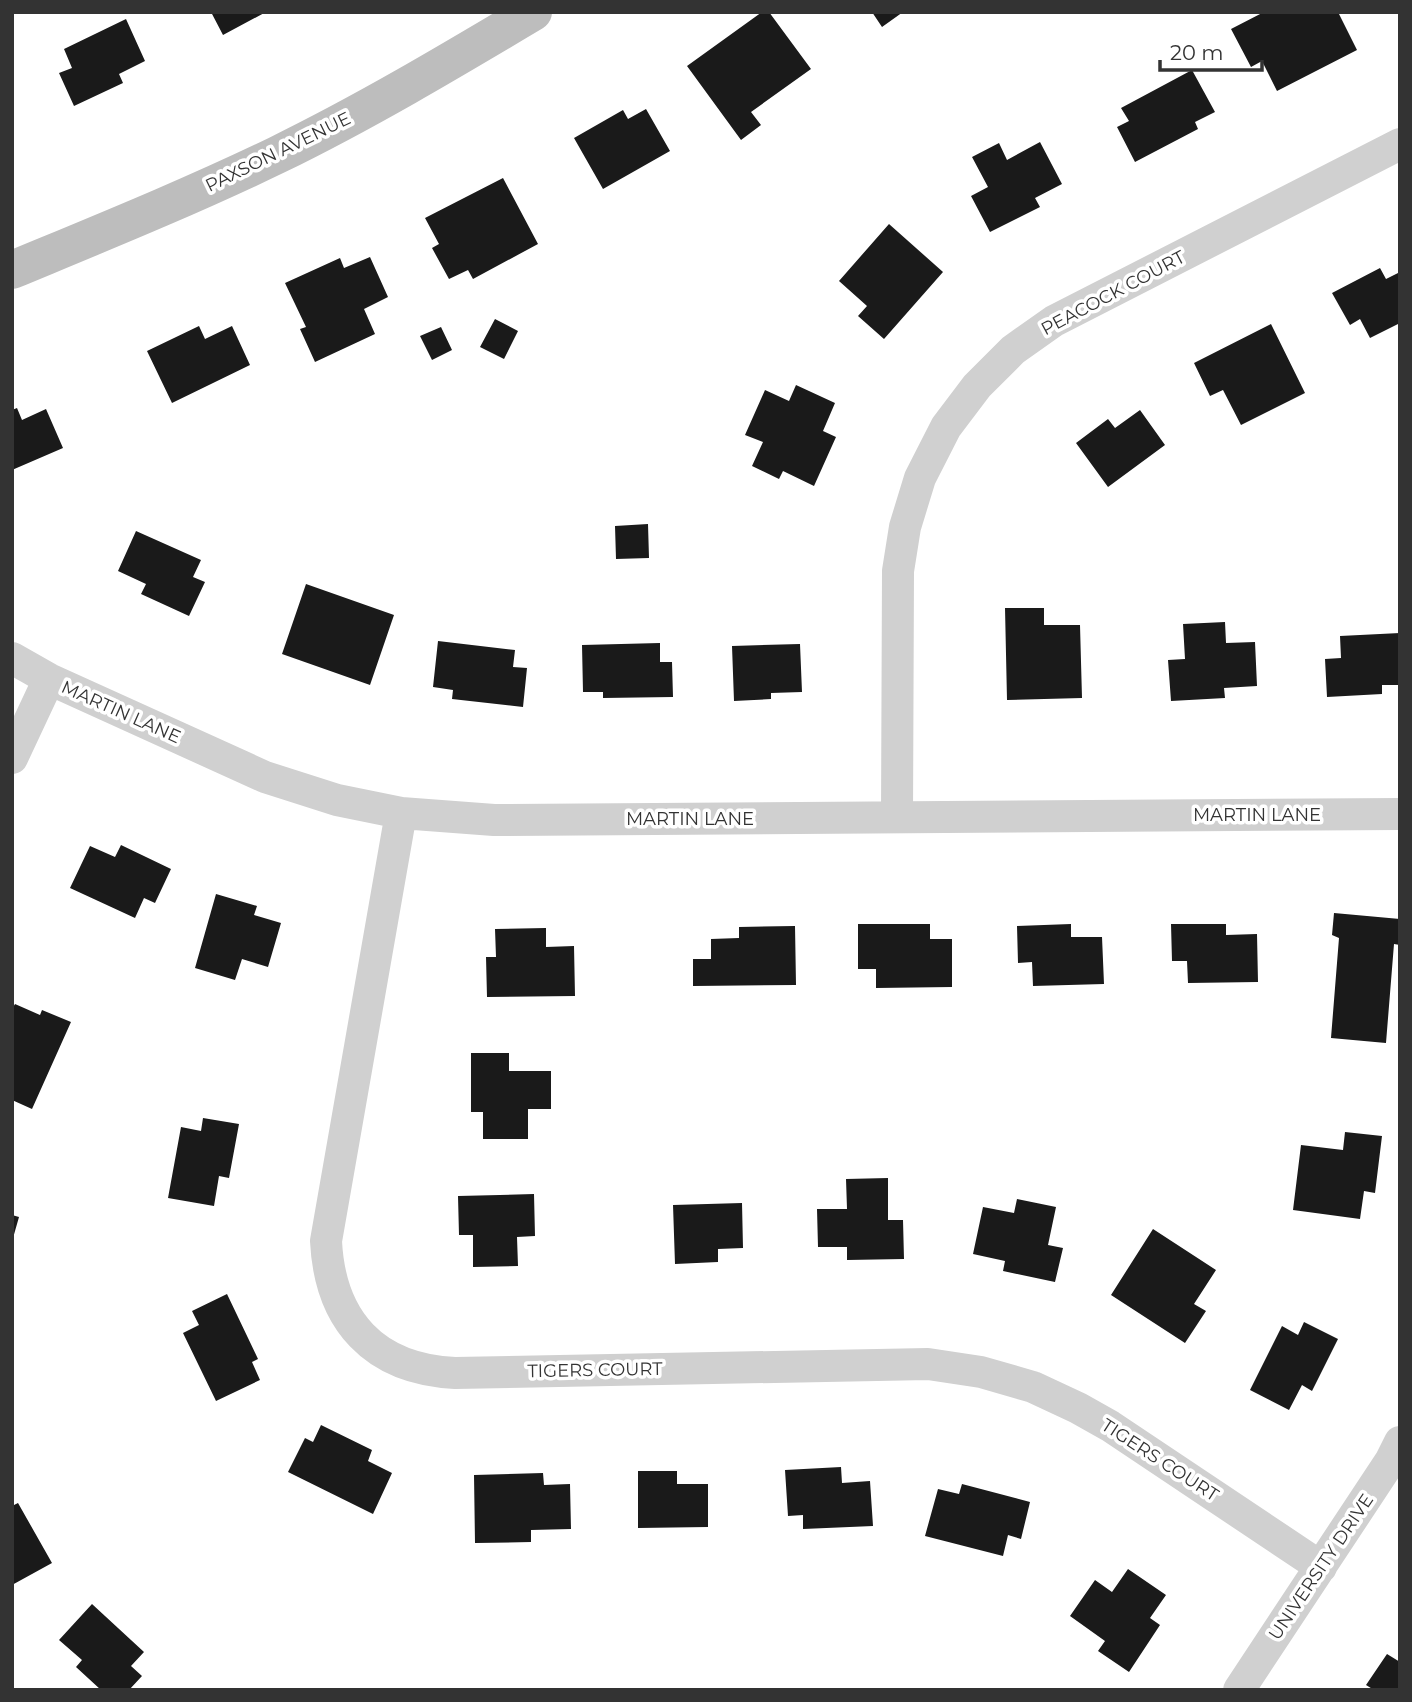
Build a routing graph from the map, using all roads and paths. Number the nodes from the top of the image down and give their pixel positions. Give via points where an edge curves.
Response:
1 (533, 12) edge
2 (1400, 144) edge
3 (12, 270) edge
4 (12, 658) edge
5 (49, 678) junction
6 (12, 758) edge
7 (401, 813) junction
8 (1400, 814) edge
9 (897, 817) junction
10 (1400, 1442) edge
11 (1321, 1567) junction
12 (1239, 1690) edge

1 - 3 street, PAXSON AVENUE via 407,87 276,155
2 - 9 street, PEACOCK COURT via 1054,321 1013,350 976,386 946,427 920,478 905,527 898,571
4 - 5 street, MARTIN LANE
5 - 6 street
5 - 7 street, MARTIN LANE via 265,777 337,800
7 - 9 street, MARTIN LANE via 494,820
7 - 11 street, TIGERS COURT via 326,1241 337,1301 377,1349 404,1364 455,1373 928,1364 981,1372 1033,1387 1110,1426
8 - 9 street, MARTIN LANE
10 - 11 street, UNIVERSITY DRIVE
11 - 12 street, UNIVERSITY DRIVE

